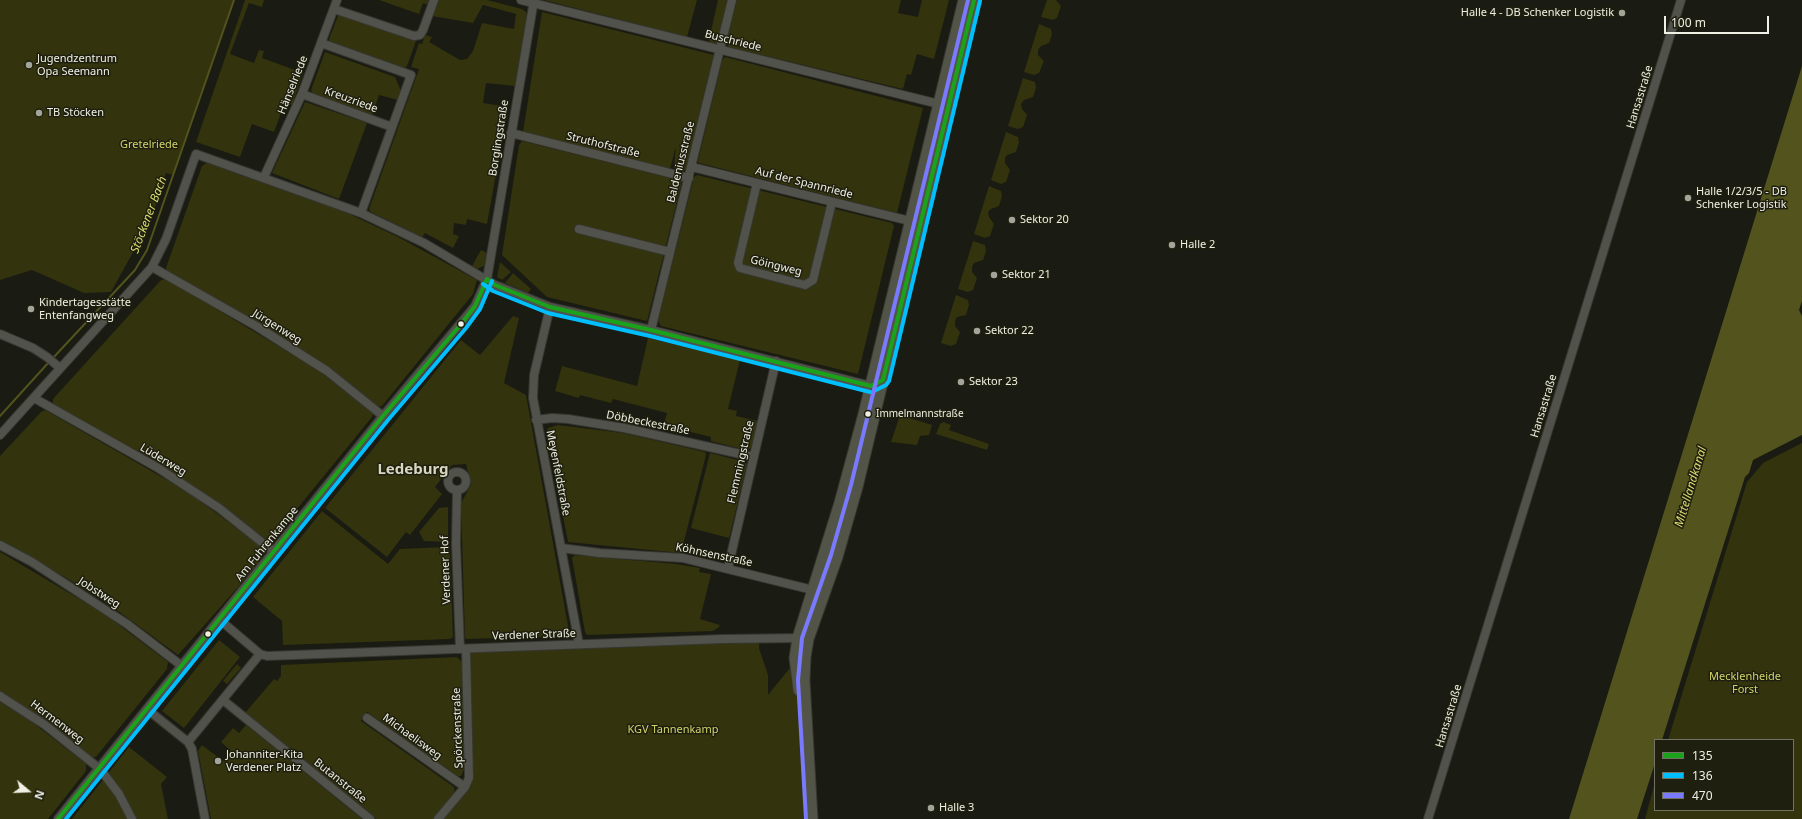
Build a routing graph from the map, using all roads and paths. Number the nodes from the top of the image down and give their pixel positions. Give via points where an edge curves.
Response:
1 (337, 0) edge
2 (434, 0) edge
3 (521, 0) edge
4 (732, 0) edge
5 (964, 0) edge
6 (974, 0) edge
7 (1681, 0) edge
8 (534, 1) edge
9 (334, 9) junction
10 (321, 43) junction
11 (720, 50) junction
12 (302, 94) junction
13 (939, 104) junction
14 (392, 127) junction
15 (511, 133) junction
16 (692, 167) junction
17 (264, 177) junction
18 (689, 178) junction
19 (757, 183) junction
20 (832, 202) junction
21 (361, 213) junction
22 (910, 221) junction
23 (579, 229) dead end
24 (670, 252) junction
25 (152, 267) junction
26 (487, 279) junction
27 (550, 306) junction
28 (651, 330) junction
29 (0, 334) edge
30 (776, 361) junction
31 (59, 367) junction
32 (883, 380) junction
33 (871, 386) junction
34 (34, 398) junction
35 (383, 416) junction
36 (536, 420) junction
37 (0, 436) edge
38 (754, 457) junction
39 (849, 470) junction
40 (857, 487) junction
41 (457, 491) dead end
42 (0, 545) edge
43 (561, 548) junction
44 (274, 552) junction
45 (728, 568) junction
46 (813, 590) junction
47 (220, 620) junction
48 (803, 638) junction
49 (579, 644) junction
50 (463, 649) junction
51 (260, 654) junction
52 (182, 666) junction
53 (0, 696) edge
54 (223, 700) junction
55 (148, 710) junction
56 (367, 718) dead end
57 (188, 742) junction
58 (100, 769) junction
59 (465, 787) junction
60 (58, 819) edge
61 (132, 819) edge
62 (205, 819) edge
63 (370, 819) edge
64 (438, 819) edge
65 (812, 819) edge
66 (1428, 819) edge

1 - 9 street, Hänselriede
2 - 9 street via 423,30 420,35 414,36
3 - 8 street, Buschriede
4 - 11 street, Baldeniusstraße
5 - 13 main road
6 - 32 main road
7 - 66 street, Hansastraße
8 - 11 street, Buschriede
8 - 15 street, Borglingstraße
9 - 10 street, Hänselriede
10 - 12 street, Hänselriede
10 - 14 street via 411,75
11 - 13 street, Buschriede
11 - 16 street, Baldeniusstraße
12 - 14 street, Kreuzriede
12 - 17 street, Hänselriede
13 - 22 main road
14 - 21 street
15 - 18 street, Struthofstraße
15 - 26 street, Borglingstraße
16 - 18 street, Baldeniusstraße
16 - 19 street, Auf der Spannriede
17 - 21 street
17 - 25 street via 196,154 166,239
18 - 24 street, Baldeniusstraße
19 - 20 street, Auf der Spannriede
19 - 20 street, Göingweg via 738,263 740,268 798,283 808,284 813,280
20 - 22 street, Auf der Spannriede
21 - 26 street via 424,243
22 - 33 main road
23 - 24 street
24 - 28 street, Baldeniusstraße
25 - 31 street
25 - 35 street, Jürgenweg via 256,326 327,371
26 - 27 street
26 - 35 street, Am Fuhrenkampe via 475,306
27 - 28 street
27 - 36 street, Meyenfeldstraße via 532,386
28 - 30 street
29 - 31 street via 33,348
30 - 33 street
30 - 38 street, Flemmingstraße
31 - 34 street
32 - 33 main road
32 - 40 main road
33 - 39 main road
34 - 37 street
34 - 44 street, Lüderweg via 170,476 219,508
35 - 44 street, Am Fuhrenkampe
36 - 38 street, Döbbeckestraße via 564,419 624,428
36 - 43 street, Meyenfeldstraße
38 - 45 street, Flemmingstraße
39 - 40 main road
39 - 46 main road
40 - 48 main road via 837,558
41 - 50 street, Verdener Hof via 456,544
42 - 52 street, Jobstweg via 32,562 128,624
43 - 45 street, Köhnsenstraße via 682,558
43 - 49 street, Meyenfeldstraße
44 - 47 street, Am Fuhrenkampe
45 - 46 street, Köhnsenstraße
46 - 48 main road
47 - 51 street
47 - 52 street, Am Fuhrenkampe
48 - 49 street, Verdener Straße
48 - 65 main road via 795,668 806,736
49 - 50 street, Verdener Straße
50 - 51 street, Verdener Straße via 266,656
50 - 59 street, Spörckenstraße via 470,770
51 - 54 street
52 - 55 street, Am Fuhrenkampe
53 - 58 street, Hermenweg via 44,725
54 - 57 street
54 - 63 street, Butanstraße
55 - 57 street
55 - 58 street, Am Fuhrenkampe
56 - 59 street, Michaelisweg
57 - 62 street via 192,749
58 - 60 street, Am Fuhrenkampe
58 - 61 street, Hermenweg via 119,794
59 - 64 street, Spörckenstraße

